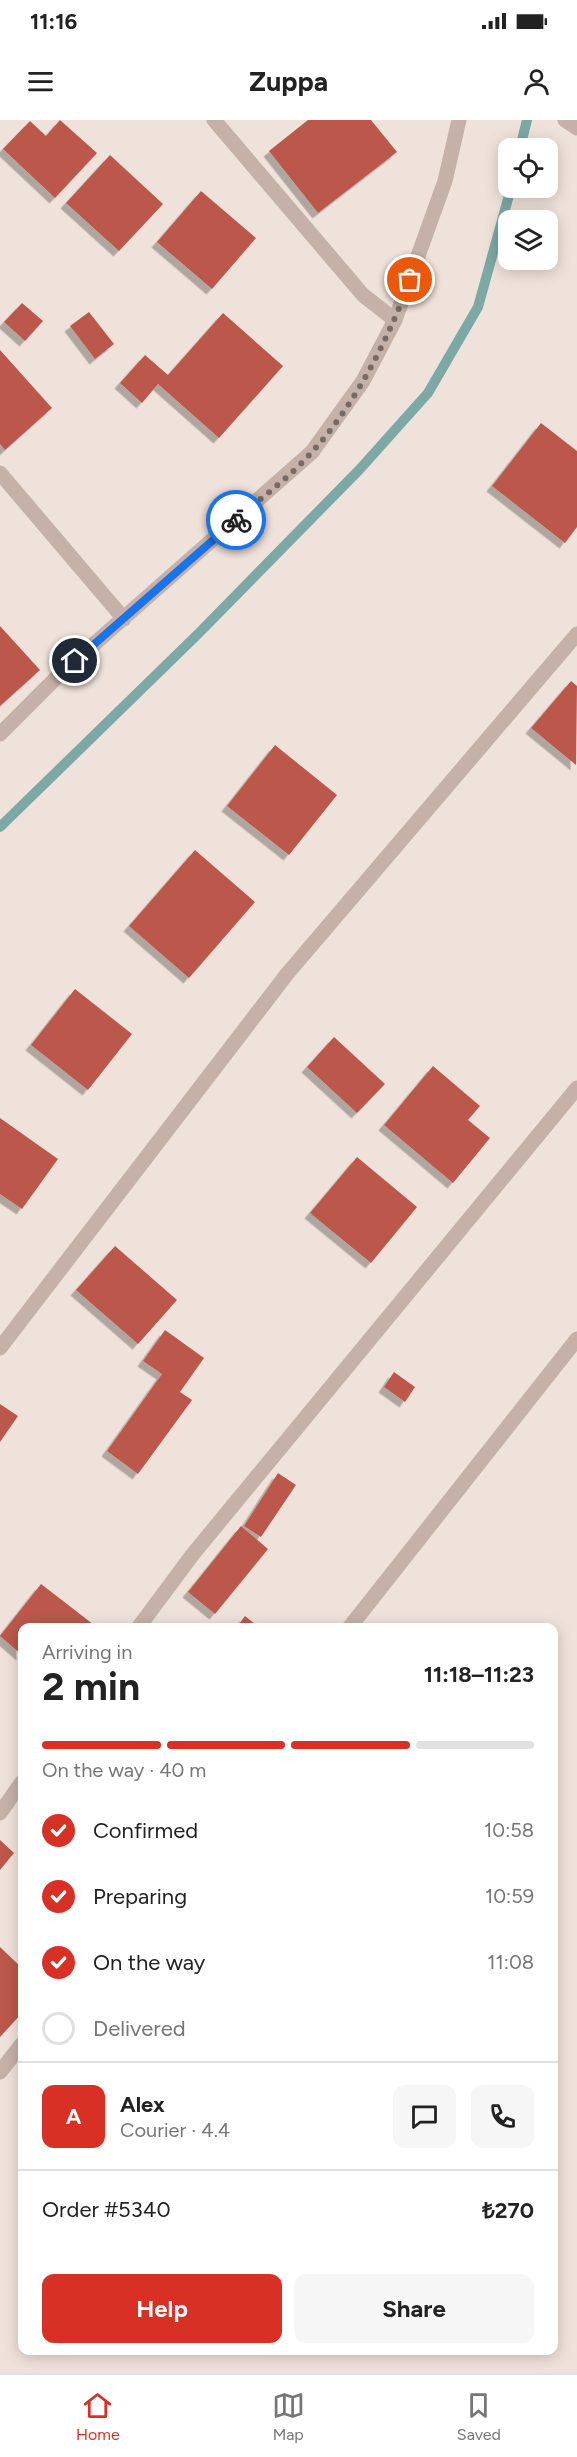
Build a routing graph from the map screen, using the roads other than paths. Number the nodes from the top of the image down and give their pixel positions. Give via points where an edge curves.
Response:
1 (214, 120) edge
2 (459, 120) edge
3 (565, 120) edge
4 (577, 128) edge
5 (395, 320) junction
6 (0, 473) edge
7 (124, 619) junction
8 (577, 634) edge
9 (0, 734) edge
10 (577, 1088) edge
11 (577, 1339) edge
12 (0, 1348) edge
13 (142, 1623) edge
14 (353, 1623) edge
15 (18, 1788) edge
16 (0, 1813) edge
17 (18, 2049) edge
18 (0, 2072) edge

1 - 5 street via 363,296
2 - 5 street via 445,181
3 - 4 street
5 - 7 street via 363,381 312,452
6 - 7 street
7 - 9 street via 59,675
8 - 12 street via 287,974
10 - 13 street via 193,1554
11 - 14 street
15 - 16 street
17 - 18 street

